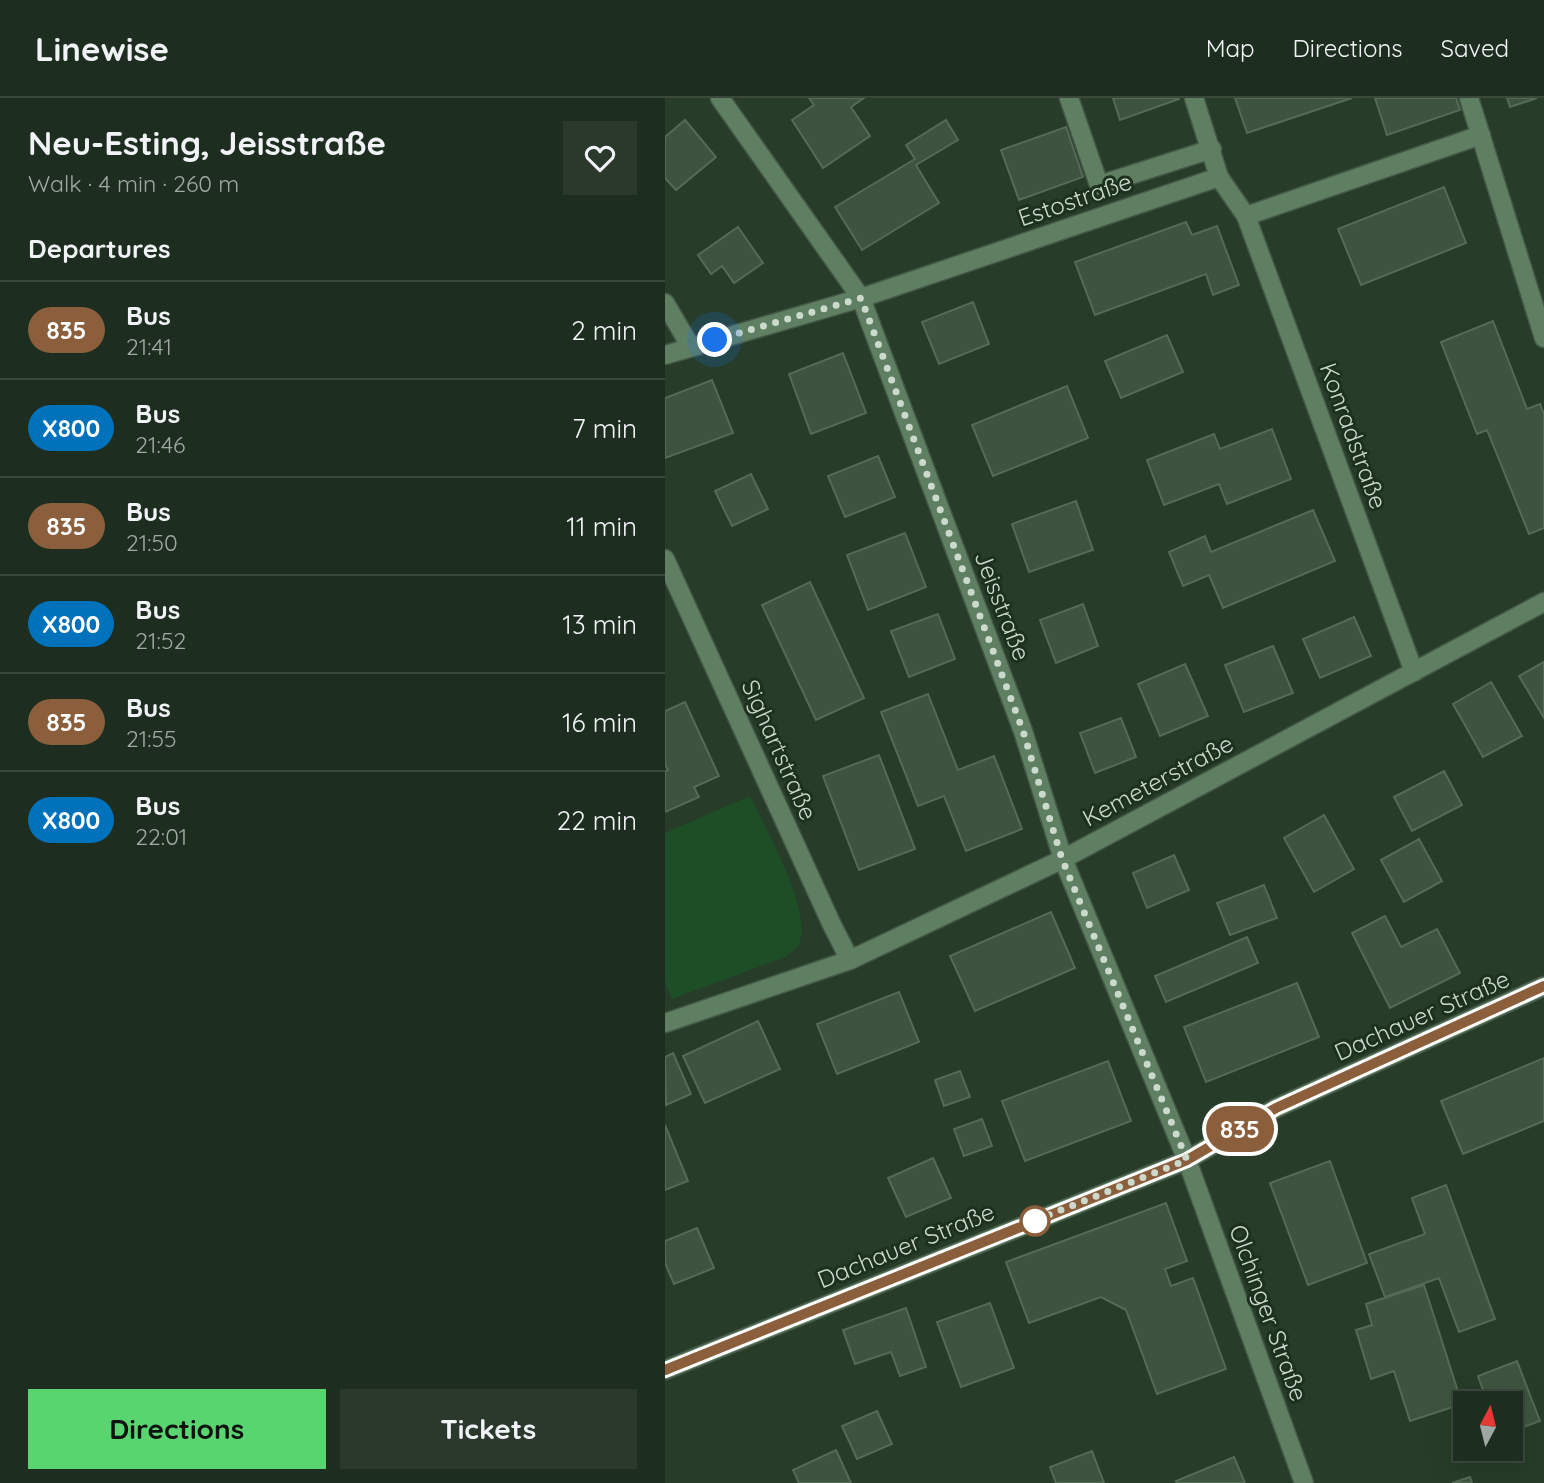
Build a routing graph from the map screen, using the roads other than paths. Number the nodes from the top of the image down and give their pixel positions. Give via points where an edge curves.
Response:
1 (720, 98) edge
2 (1069, 98) edge
3 (1194, 98) edge
4 (1469, 98) edge
5 (1481, 135) junction
6 (1212, 149) junction
7 (1219, 177) junction
8 (1247, 216) junction
9 (861, 298) junction
10 (665, 303) edge
11 (1544, 338) edge
12 (691, 347) junction
13 (665, 355) edge
14 (665, 559) edge
15 (1544, 602) edge
16 (1414, 672) junction
17 (1062, 859) junction
18 (850, 960) junction
19 (1544, 986) edge
20 (665, 1023) edge
21 (1187, 1160) junction
22 (665, 1370) edge
23 (1304, 1483) edge

1 - 9 street, Jeisstraße
2 - 6 street via 1099,185
3 - 6 street
4 - 5 street
5 - 8 street
5 - 11 street
6 - 7 street
7 - 8 street
7 - 9 street, Estostraße
8 - 16 street, Konradstraße
9 - 12 street, Estostraße
9 - 17 street, Jeisstraße via 1023,731
10 - 12 street
12 - 13 street, Estostraße
14 - 18 street, Sighartstraße
15 - 16 street, Kemeterstraße
16 - 17 street, Kemeterstraße
17 - 18 street, Kemeterstraße
17 - 21 street, Jeisstraße
18 - 20 street, Kemeterstraße
19 - 21 street, Dachauer Straße via 1276,1108
21 - 22 street, Dachauer Straße
21 - 23 street, Olchinger Straße

